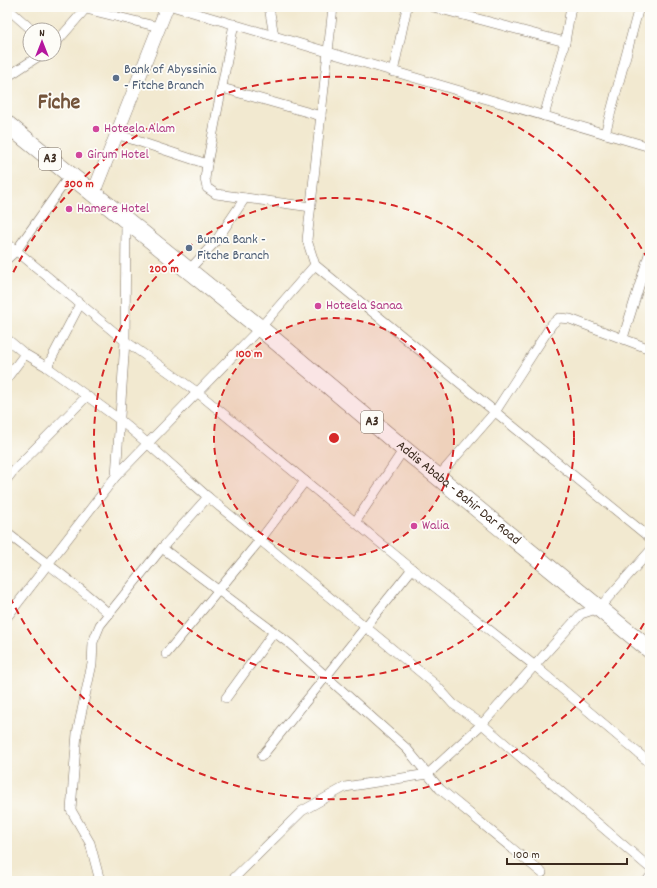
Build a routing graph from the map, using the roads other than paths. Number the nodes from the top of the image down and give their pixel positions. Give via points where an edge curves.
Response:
1 (167, 7) edge
2 (175, 7) edge
3 (269, 7) edge
4 (333, 7) edge
5 (407, 7) edge
6 (433, 7) edge
7 (571, 7) edge
8 (639, 7) edge
9 (7, 8) edge
10 (86, 8) edge
11 (23, 22) edge
12 (234, 24) junction
13 (159, 27) junction
14 (62, 36) edge
15 (274, 36) junction
16 (564, 42) junction
17 (328, 52) junction
18 (30, 62) edge
19 (393, 72) junction
20 (7, 77) edge
21 (222, 88) junction
22 (321, 116) junction
23 (544, 116) junction
24 (7, 124) edge
25 (116, 134) junction
26 (605, 134) junction
27 (650, 147) edge
28 (207, 164) junction
29 (70, 175) junction
30 (93, 194) junction
31 (245, 198) junction
32 (311, 207) junction
33 (126, 221) junction
34 (7, 243) edge
35 (16, 251) junction
36 (650, 251) edge
37 (7, 259) edge
38 (315, 265) junction
39 (188, 271) junction
40 (80, 304) junction
41 (260, 328) junction
42 (623, 338) junction
43 (7, 339) edge
44 (125, 341) junction
45 (650, 349) edge
46 (25, 354) junction
47 (47, 367) junction
48 (7, 378) edge
49 (197, 392) junction
50 (87, 396) junction
51 (495, 412) junction
52 (120, 420) junction
53 (148, 443) junction
54 (404, 449) junction
55 (11, 467) edge
56 (116, 476) junction
57 (438, 477) junction
58 (7, 479) edge
59 (305, 481) junction
60 (208, 497) junction
61 (356, 521) junction
62 (7, 533) edge
63 (650, 538) edge
64 (260, 540) junction
65 (162, 548) junction
66 (650, 551) edge
67 (47, 565) junction
68 (412, 569) junction
69 (217, 590) junction
70 (599, 608) junction
71 (109, 614) junction
72 (7, 617) edge
73 (365, 626) junction
74 (274, 632) junction
75 (650, 650) edge
76 (166, 654) dead end
77 (535, 666) junction
78 (324, 677) junction
79 (226, 698) dead end
80 (482, 724) junction
81 (262, 756) dead end
82 (650, 763) edge
83 (428, 774) junction
84 (650, 868) edge
85 (542, 873) dead end
86 (650, 877) edge
87 (100, 881) edge
88 (231, 881) edge
89 (647, 881) edge

1 - 13 street
2 - 12 street
3 - 15 street
4 - 17 street
5 - 19 street
6 - 16 street
7 - 16 street
8 - 26 street
9 - 11 street
10 - 13 street
10 - 14 street
12 - 15 street
12 - 21 street
13 - 25 street
15 - 17 street
16 - 23 street
17 - 19 street
17 - 22 street
18 - 20 street
19 - 23 street
21 - 22 street
21 - 28 street
22 - 32 street
23 - 26 street
24 - 29 highway, Addis Ababa - Bahir Dar Road / A3
25 - 28 street
25 - 30 street
26 - 27 street
28 - 31 street via 207,188 216,194
29 - 30 highway, Addis Ababa - Bahir Dar Road / A3
29 - 35 street
30 - 33 highway, Addis Ababa - Bahir Dar Road / A3
31 - 32 street
31 - 39 street via 216,241
32 - 38 street via 307,240
33 - 39 highway, Addis Ababa - Bahir Dar Road / A3
33 - 44 street
34 - 35 street
35 - 37 street
35 - 40 street
36 - 42 street
38 - 41 street
38 - 51 street
39 - 41 highway, Addis Ababa - Bahir Dar Road / A3
40 - 44 street
40 - 47 street
41 - 49 street
41 - 54 highway, Addis Ababa - Bahir Dar Road / A3
42 - 45 street
42 - 51 street via 570,319 559,318 552,324
43 - 46 street
44 - 49 street
44 - 52 street
46 - 47 street
46 - 48 street
47 - 50 street
49 - 53 street
49 - 59 street
50 - 52 street
50 - 55 street
51 - 57 street
51 - 63 street
52 - 53 street
52 - 56 street
53 - 56 street
53 - 60 street
54 - 57 highway, Addis Ababa - Bahir Dar Road / A3
54 - 61 street
55 - 58 street
56 - 67 street
57 - 70 highway, Addis Ababa - Bahir Dar Road / A3
59 - 61 street
59 - 64 street
60 - 64 street
60 - 65 street
61 - 68 street
62 - 67 street
64 - 69 street
64 - 73 street
65 - 69 street
65 - 71 street
66 - 70 street
67 - 71 street via 87,594
67 - 72 street
68 - 73 street
68 - 77 street
69 - 74 street
69 - 76 street
70 - 75 highway, Addis Ababa - Bahir Dar Road / A3
70 - 77 street via 581,614
71 - 87 street via 100,625 93,642 92,664 77,733 71,810 90,843
73 - 78 street
73 - 80 street via 436,685 453,704
74 - 78 street
74 - 79 street
77 - 80 street
77 - 82 street
78 - 81 street
78 - 83 street via 407,749
80 - 83 street
80 - 84 street
83 - 85 street via 440,789
83 - 88 street via 345,787 302,811
86 - 89 street

